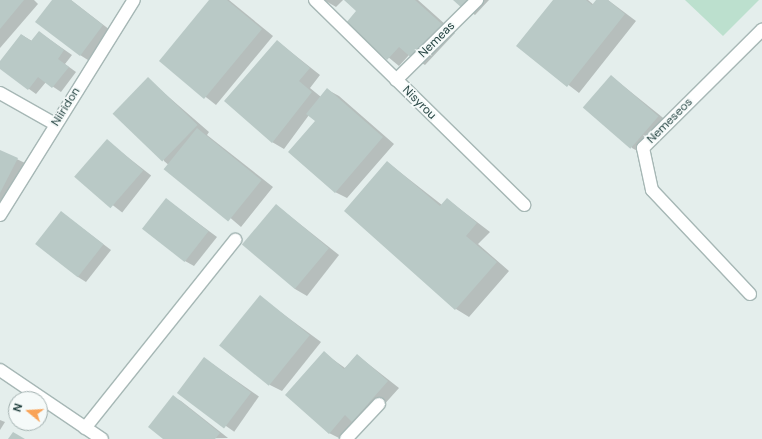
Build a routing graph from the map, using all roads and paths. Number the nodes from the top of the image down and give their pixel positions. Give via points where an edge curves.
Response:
1 (134, 0) edge
2 (315, 0) edge
3 (477, 0) edge
4 (762, 30) edge
5 (396, 80) junction
6 (0, 92) edge
7 (55, 124) junction
8 (524, 205) dead end
9 (0, 215) edge
10 (235, 240) dead end
11 (750, 294) dead end
12 (0, 370) edge
13 (379, 404) dead end
14 (85, 428) junction
15 (102, 439) edge
16 (346, 439) edge

1 - 7 street, Niiridon
2 - 5 street, Nisyrou
3 - 5 street, Nemeas
4 - 11 street, Nemeseos via 643,148 652,190
5 - 8 street, Nisyrou
6 - 7 street
7 - 9 street, Niiridon
10 - 14 street
12 - 14 street
13 - 16 street
14 - 15 street

